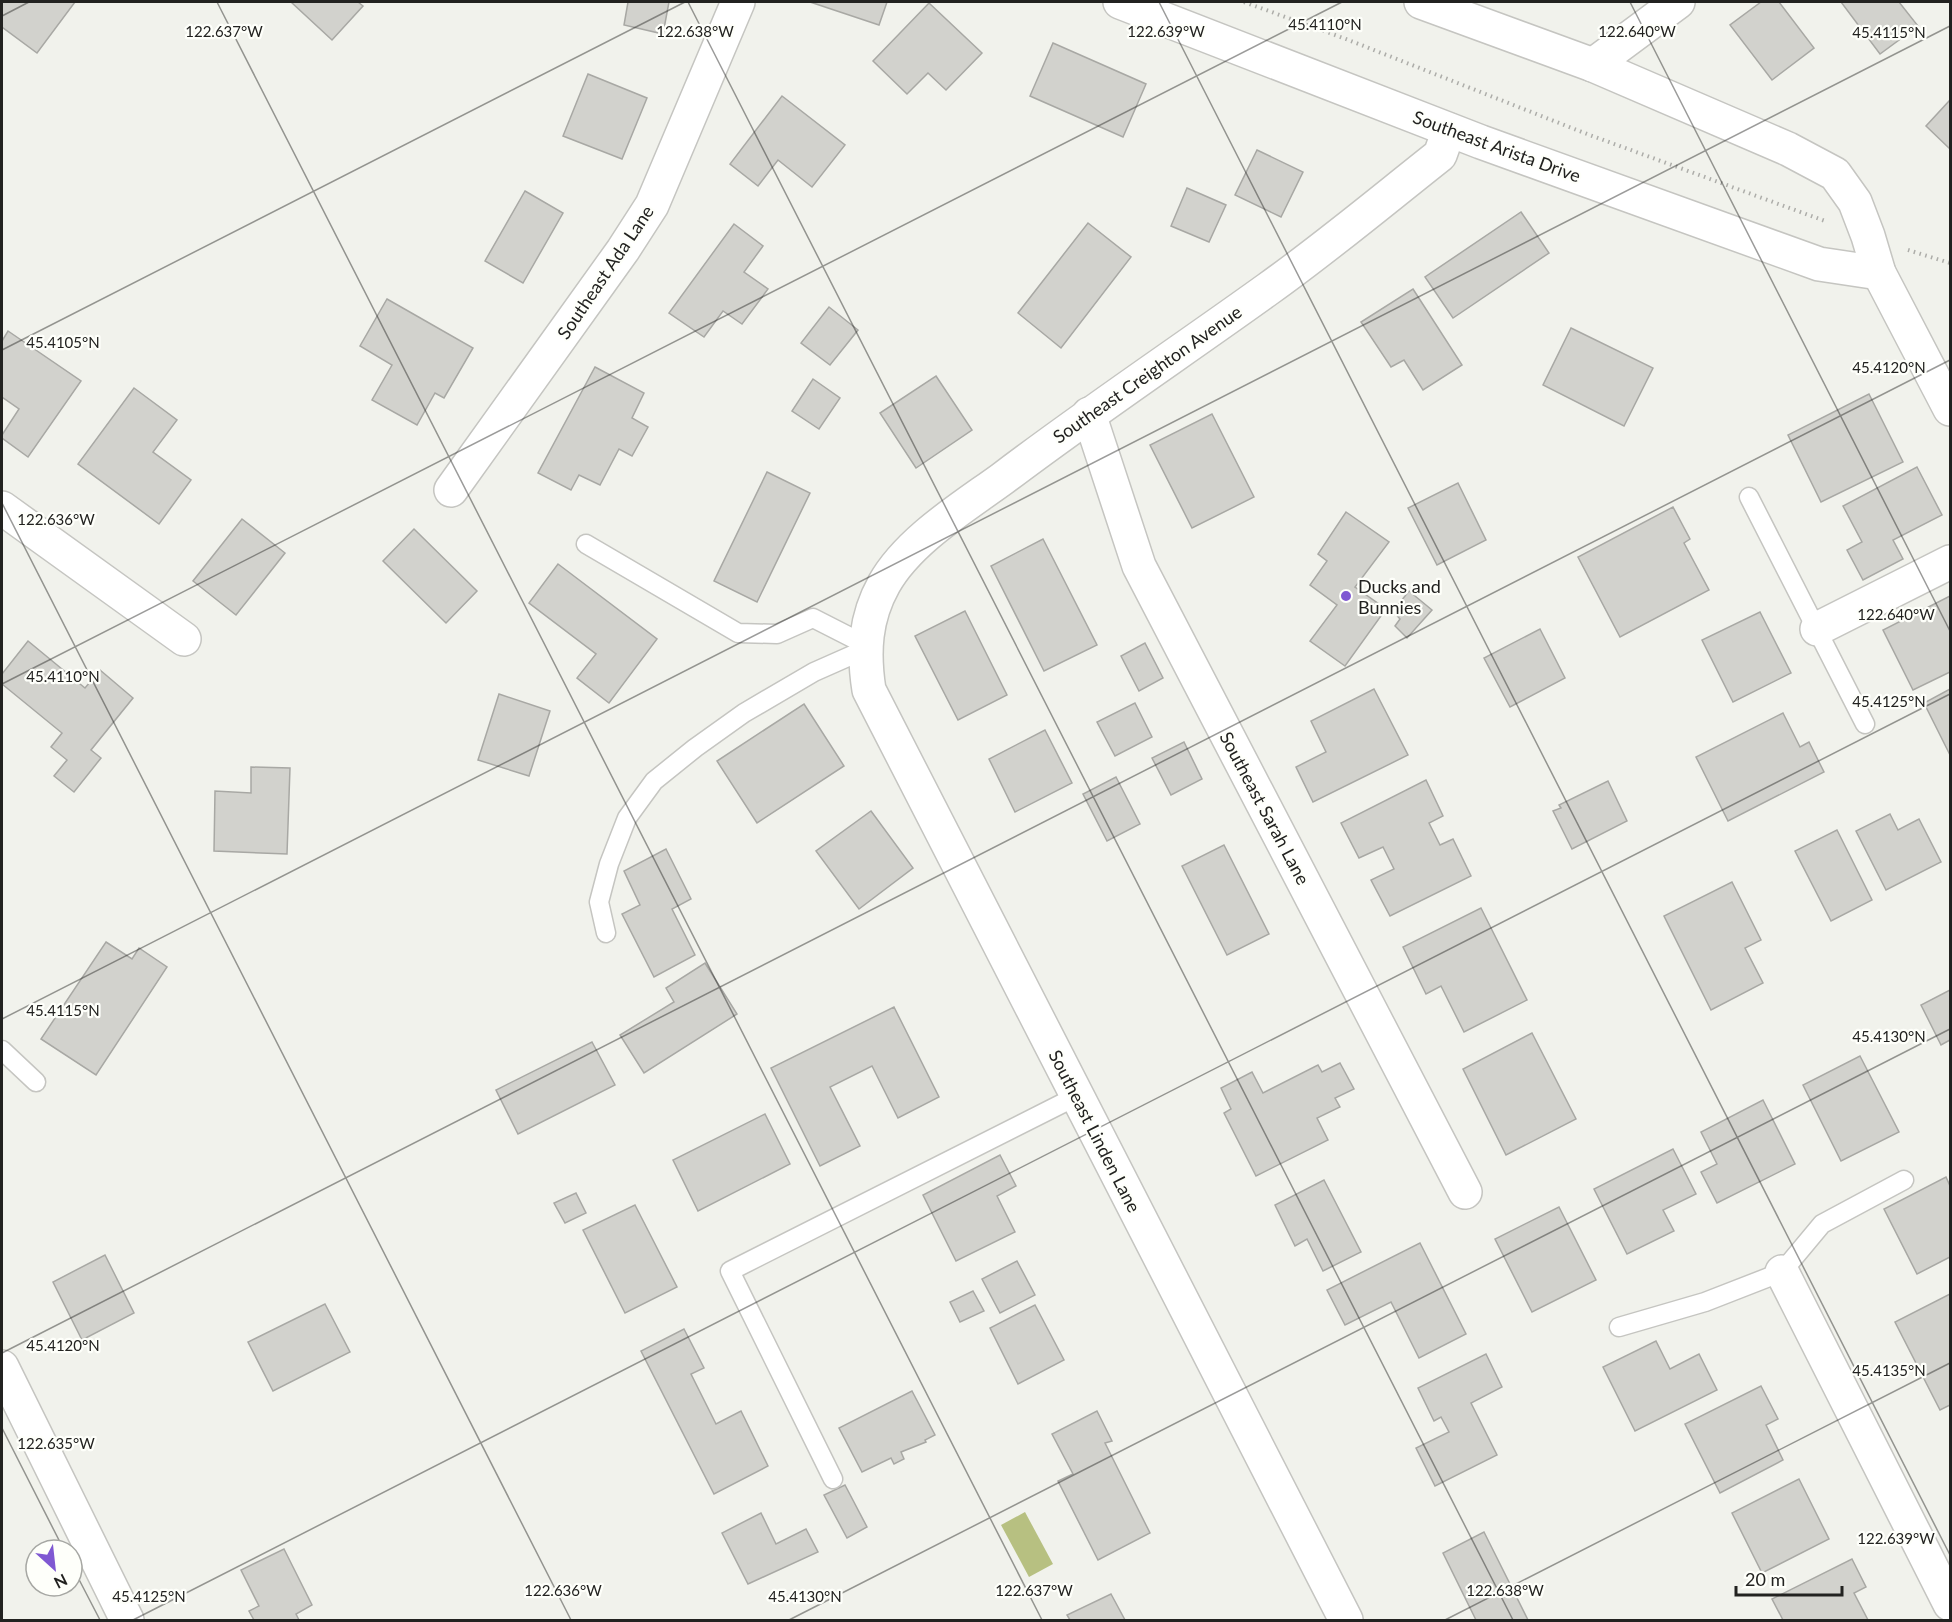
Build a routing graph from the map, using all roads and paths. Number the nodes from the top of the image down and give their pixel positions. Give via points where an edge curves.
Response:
1 (738, 2) edge
2 (1120, 2) edge
3 (1244, 2) edge
4 (1421, 2) edge
5 (1678, 2) edge
6 (1593, 64) junction
7 (1449, 130) junction
8 (1827, 222) dead end
9 (1907, 249) dead end
10 (1950, 263) edge
11 (1879, 273) junction
12 (1950, 409) edge
13 (1089, 414) junction
14 (451, 490) dead end
15 (1749, 497) dead end
16 (2, 508) edge
17 (586, 543) dead end
18 (1950, 562) edge
19 (1817, 629) junction
20 (184, 639) dead end
21 (866, 643) junction
22 (1865, 724) dead end
23 (606, 933) dead end
24 (2, 1050) edge
25 (36, 1082) dead end
26 (1077, 1096) junction
27 (1904, 1180) dead end
28 (1465, 1192) dead end
29 (1782, 1272) junction
30 (1619, 1327) dead end
31 (2, 1367) edge
32 (833, 1479) dead end
33 (1947, 1588) edge
34 (126, 1620) edge
35 (1346, 1620) edge

1 - 14 street, Southeast Ada Lane via 652,205
2 - 7 street, Southeast Arista Drive
3 - 8 path
4 - 6 street
5 - 6 street
6 - 11 street via 1788,149 1835,174 1855,202
7 - 11 street, Southeast Arista Drive via 1819,264
7 - 13 street, Southeast Creighton Avenue via 1440,155 1268,289
9 - 10 path
11 - 12 street
13 - 21 street, Southeast Creighton Avenue via 920,542 900,562 872,610
13 - 28 street, Southeast Sarah Lane via 1139,566
15 - 19 lane
16 - 20 street
17 - 21 lane via 738,633 777,634 813,618
18 - 19 street
19 - 22 lane
21 - 23 lane via 744,713 654,781 627,818 609,864 599,902
21 - 26 street, Southeast Linden Lane via 869,690
24 - 25 lane
26 - 32 lane via 730,1271
26 - 35 street, Southeast Linden Lane
27 - 29 lane via 1822,1224
29 - 30 lane via 1705,1302
29 - 33 street
31 - 34 street

